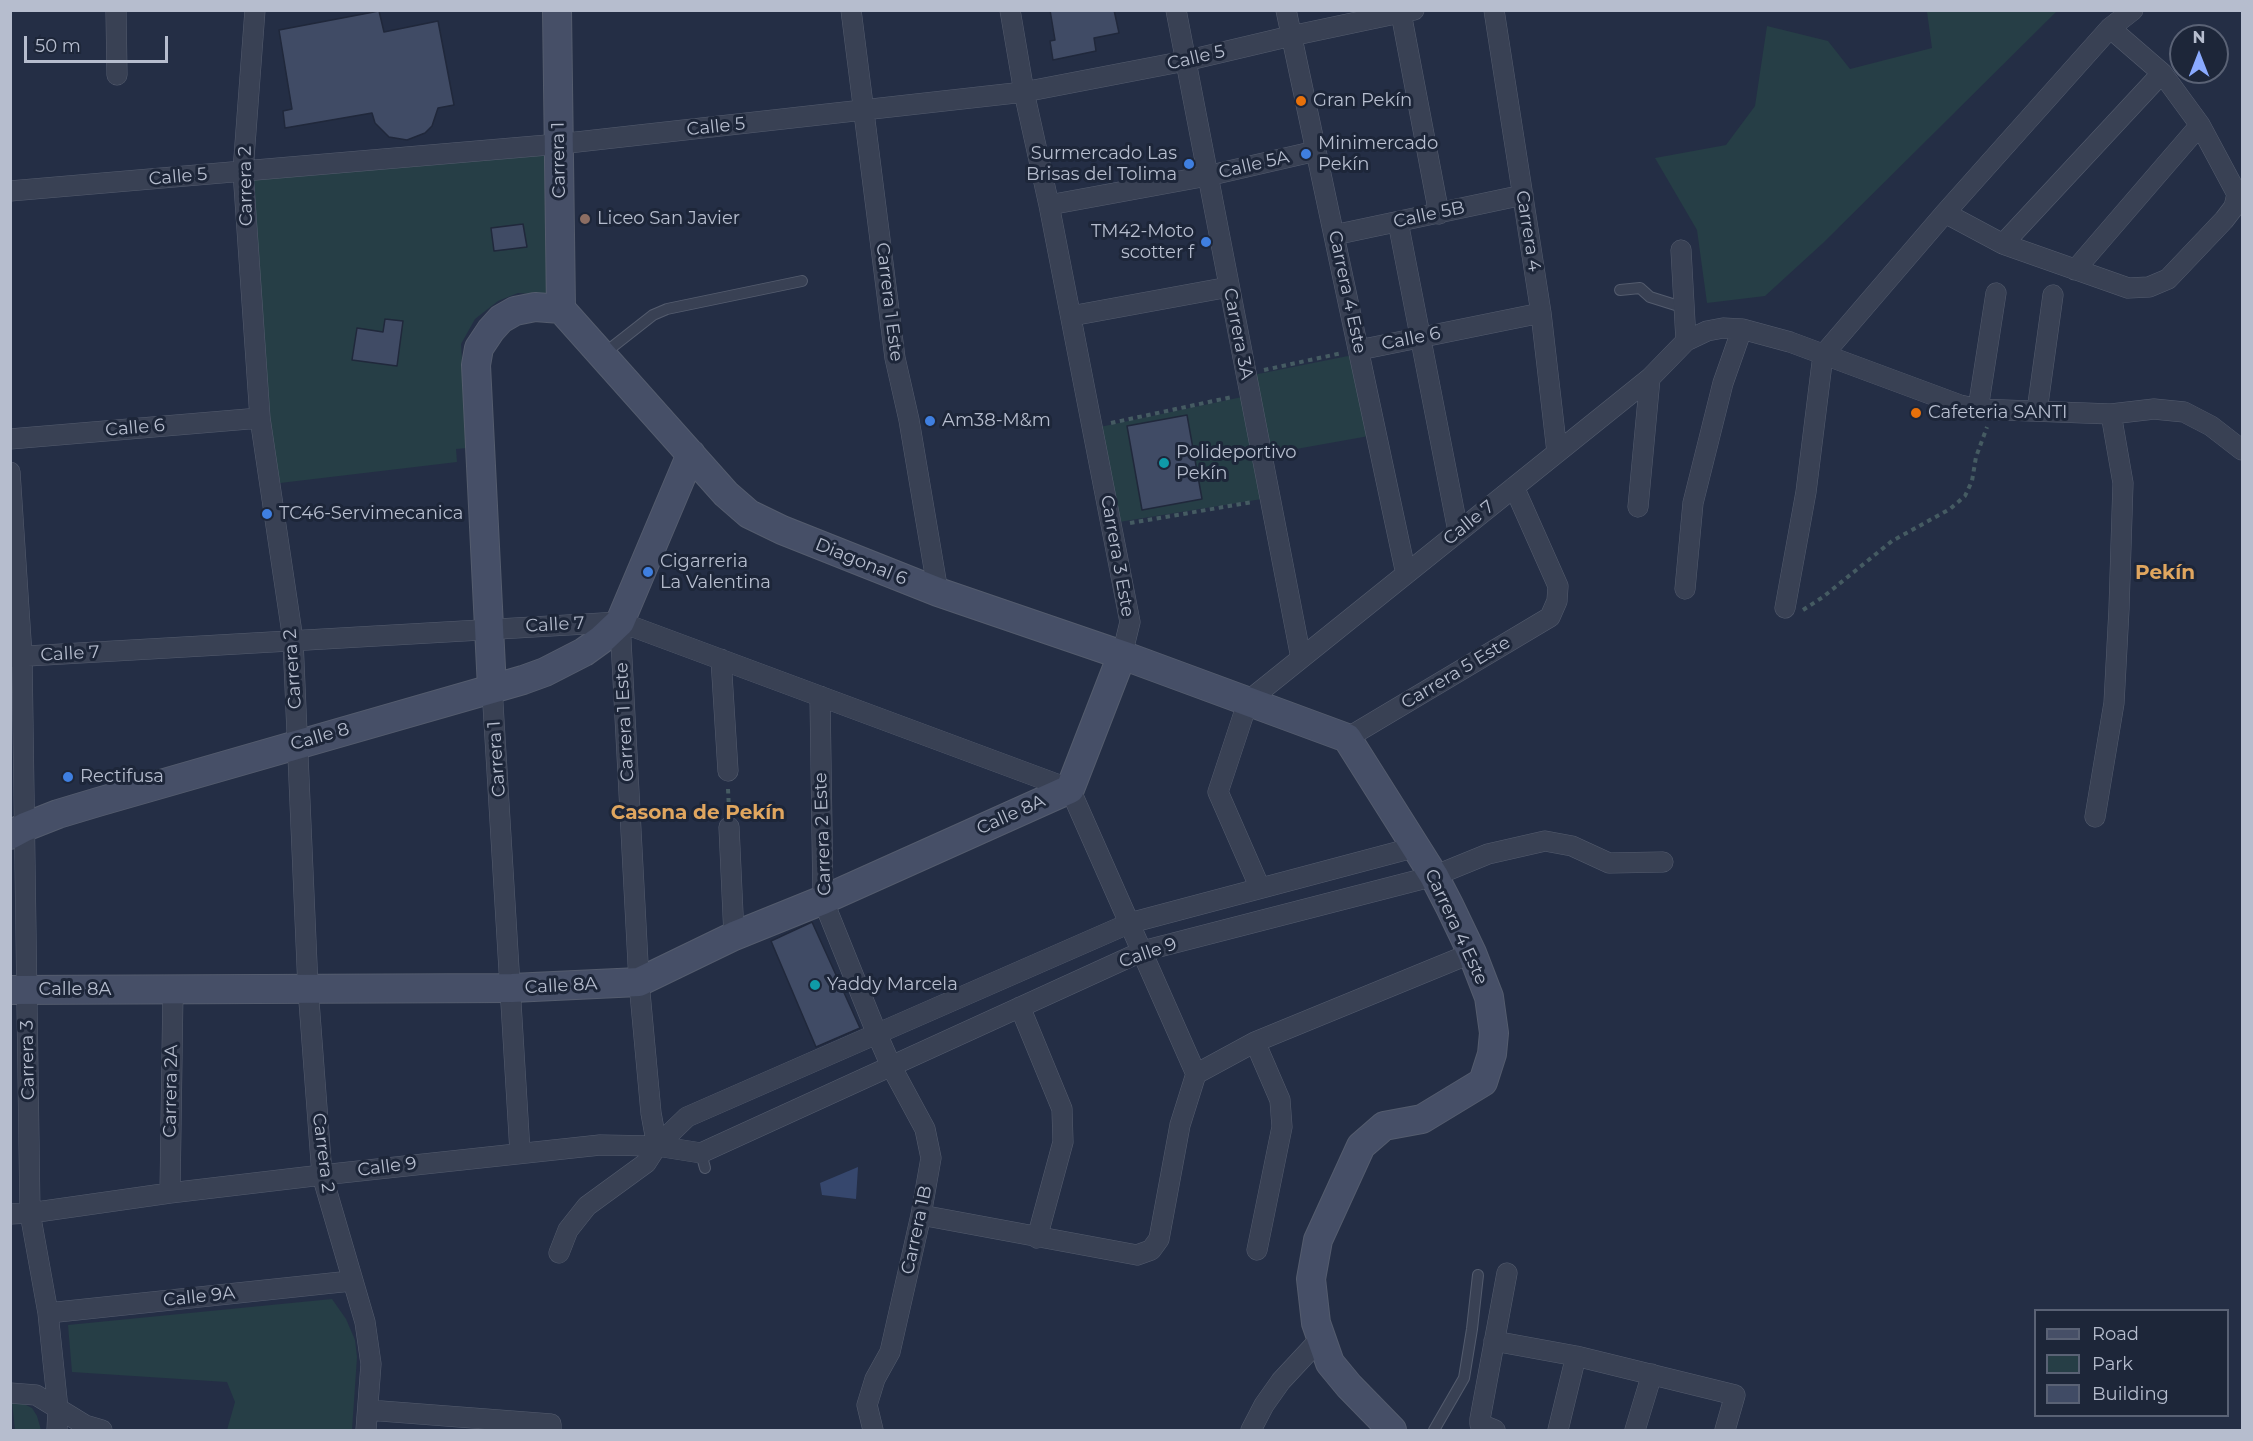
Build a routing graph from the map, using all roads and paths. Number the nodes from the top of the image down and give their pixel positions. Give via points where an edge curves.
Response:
1 (116, 10) edge
2 (255, 10) edge
3 (557, 10) edge
4 (851, 10) edge
5 (1010, 10) edge
6 (1176, 10) edge
7 (1286, 10) edge
8 (1494, 10) edge
9 (2133, 10) edge
10 (1407, 12) edge
11 (1356, 16) edge
12 (2110, 28) junction
13 (1291, 36) junction
14 (1185, 61) junction
15 (2162, 73) junction
16 (117, 75) dead end
17 (1024, 92) junction
18 (865, 111) junction
19 (2200, 125) junction
20 (559, 144) junction
21 (1316, 151) junction
22 (243, 171) junction
23 (1208, 176) junction
24 (10, 191) edge
25 (1523, 195) junction
26 (1049, 205) junction
27 (1945, 213) junction
28 (1439, 214) junction
29 (1398, 222) junction
30 (1335, 236) junction
31 (2003, 244) junction
32 (1681, 250) dead end
33 (2075, 270) junction
34 (802, 281) dead end
35 (1229, 286) junction
36 (1620, 290) dead end
37 (1996, 293) dead end
38 (2053, 295) dead end
39 (1684, 308) junction
40 (561, 309) junction
41 (1541, 313) junction
42 (1071, 316) junction
43 (1742, 329) junction
44 (1421, 338) junction
45 (1686, 341) junction
46 (1359, 350) junction
47 (602, 355) junction
48 (1824, 355) junction
49 (1246, 374) junction
50 (1650, 378) junction
51 (1250, 394) junction
52 (1986, 410) junction
53 (2037, 411) junction
54 (2111, 414) junction
55 (260, 418) junction
56 (1092, 427) junction
57 (10, 439) edge
58 (2242, 450) edge
59 (1557, 452) junction
60 (692, 454) junction
61 (10, 472) edge
62 (1514, 487) junction
63 (1270, 500) junction
64 (1638, 507) dead end
65 (1112, 527) junction
66 (1458, 531) junction
67 (1406, 574) junction
68 (1684, 589) dead end
69 (938, 592) junction
70 (1785, 608) joint
71 (620, 622) junction
72 (489, 629) junction
73 (293, 640) junction
74 (1122, 655) junction
75 (16, 657) edge
76 (1301, 658) junction
77 (721, 659) junction
78 (492, 688) junction
79 (820, 696) junction
80 (1248, 701) junction
81 (1347, 738) junction
82 (297, 744) junction
83 (728, 771) joint
84 (1070, 789) junction
85 (2095, 817) dead end
86 (729, 827) joint
87 (18, 831) edge
88 (1416, 847) junction
89 (1663, 862) dead end
90 (1434, 876) junction
91 (1260, 888) junction
92 (823, 900) junction
93 (1130, 923) junction
94 (734, 936) junction
95 (1143, 951) junction
96 (1472, 953) junction
97 (639, 982) junction
98 (308, 988) junction
99 (512, 988) junction
100 (173, 989) junction
101 (19, 990) edge
102 (1020, 1007) junction
103 (877, 1034) junction
104 (1255, 1042) junction
105 (891, 1066) junction
106 (1196, 1074) junction
107 (657, 1146) junction
108 (520, 1152) junction
109 (322, 1175) junction
110 (170, 1193) junction
111 (20, 1213) edge
112 (921, 1215) junction
113 (1037, 1238) junction
114 (1257, 1250) dead end
115 (559, 1254) dead end
116 (1507, 1273) dead end
117 (1478, 1275) dead end
118 (351, 1281) junction
119 (48, 1313) junction
120 (1321, 1338) junction
121 (1494, 1341) junction
122 (1576, 1356) junction
123 (1652, 1374) junction
124 (10, 1393) edge
125 (58, 1408) junction
126 (368, 1410) junction
127 (551, 1428) edge
128 (57, 1431) edge
129 (102, 1431) edge
130 (366, 1431) edge
131 (873, 1431) edge
132 (1251, 1431) edge
133 (1392, 1431) edge
134 (1434, 1431) edge
135 (1495, 1431) edge
136 (1558, 1431) edge
137 (1635, 1431) edge
138 (1725, 1431) edge

1 - 16 street
2 - 22 street, Carrera 2
3 - 20 main road, Carrera 1
4 - 18 street, Carrera 1 Este
5 - 17 street, Carrera 3 Este
6 - 14 street, Carrera 3A
7 - 13 street, Carrera 4 Este
8 - 25 street, Carrera 4
9 - 12 street
10 - 11 street, Calle 5
10 - 28 street
11 - 13 street, Calle 5
12 - 15 street
12 - 27 street
13 - 14 street, Calle 5
13 - 21 street, Carrera 4 Este
14 - 17 street, Calle 5
14 - 23 street, Carrera 3A
15 - 19 street
15 - 31 street
17 - 18 street, Calle 5
17 - 26 street, Carrera 3 Este
18 - 20 street, Calle 5
18 - 69 street, Carrera 1 Este via 895,358
19 - 33 street
19 - 33 street via 2237,194 2234,207 2224,220 2168,279 2149,286 2128,288
20 - 22 street, Calle 5
20 - 40 main road, Carrera 1
21 - 23 street, Calle 5A
21 - 30 street, Carrera 4 Este
22 - 24 street, Calle 5
22 - 55 street, Carrera 2
23 - 26 street, Calle 5A
23 - 35 street, Carrera 3A
25 - 28 street, Calle 5B
25 - 41 street, Carrera 4
26 - 42 street, Carrera 3 Este
27 - 31 street
27 - 48 street
28 - 29 street, Calle 5B
29 - 30 street, Calle 5B
29 - 44 street
30 - 46 street, Carrera 4 Este
31 - 33 street
32 - 39 street
34 - 47 lane via 667,309 653,315
35 - 42 street
35 - 49 street, Carrera 3A
36 - 39 lane via 1640,288 1650,297
37 - 52 street
38 - 53 street
39 - 45 street
40 - 47 main road, Diagonal 6
40 - 72 main road, Carrera 1 via 535,307 515,311 491,330 479,348 476,365
41 - 44 street, Calle 6
41 - 59 street, Carrera 4
42 - 56 street, Carrera 3 Este
43 - 45 street via 1707,331
43 - 48 street
43 - 68 street via 1723,383 1693,503
44 - 46 street, Calle 6
44 - 66 street
45 - 50 street, Calle 7
46 - 49 path, Calle 6
46 - 67 street, Carrera 4 Este
47 - 60 main road, Diagonal 6
48 - 52 street via 1960,405
48 - 70 street via 1806,492
49 - 51 street, Carrera 3A
50 - 59 street, Calle 7
50 - 64 street
51 - 56 path
51 - 63 street, Carrera 3A
52 - 53 street
52 - 70 path via 1984,435 1965,496 1950,509 1892,541 1804,610
53 - 54 street
54 - 58 street via 2154,409 2184,412 2211,426
54 - 85 street via 2124,483 2119,609 2114,703
55 - 57 street, Calle 6
55 - 73 street, Carrera 2
56 - 65 street, Carrera 3 Este
59 - 62 street, Calle 7
60 - 69 main road, Diagonal 6 via 726,494 749,513
60 - 71 main road, Carrera 1 Este
61 - 75 street, Carrera 3
62 - 66 street, Calle 7
62 - 81 street, Carrera 5 Este via 1558,586 1550,617
63 - 65 path
63 - 76 street, Carrera 3A
65 - 74 street, Carrera 3 Este via 1130,622
66 - 67 street, Calle 7
67 - 76 street, Calle 7
69 - 74 main road, Diagonal 6
71 - 72 street, Calle 7
71 - 77 street, Calle 7
71 - 78 main road, Calle 8 via 602,639 564,663
71 - 97 street, Carrera 1 Este
72 - 73 street, Calle 7
72 - 78 main road, Carrera 1
73 - 75 street, Calle 7
73 - 82 street, Carrera 2
74 - 80 main road, Diagonal 6
74 - 84 main road, Carrera 3 Este
75 - 87 street, Carrera 3
76 - 80 street, Calle 7
77 - 79 street, Calle 7
77 - 83 street
78 - 82 main road, Calle 8
78 - 99 street, Carrera 1
79 - 84 street, Calle 7
79 - 92 street, Carrera 2 Este
80 - 81 main road, Diagonal 6
80 - 91 street via 1218,792
81 - 88 main road, Carrera 4 Este
82 - 87 main road, Calle 8 via 98,801
82 - 98 street, Carrera 2
83 - 86 path
84 - 92 main road, Calle 8A
84 - 93 street
86 - 94 street
87 - 101 street, Carrera 3
88 - 90 main road, Carrera 4 Este
88 - 91 street, Calle 9
89 - 90 street, Calle 9 via 1610,863 1572,846 1545,842 1488,854
90 - 95 street, Calle 9
90 - 96 main road, Carrera 4 Este
91 - 93 street, Calle 9
92 - 94 main road, Calle 8A
92 - 103 street, Carrera 2 Este
93 - 95 street
93 - 103 street, Calle 9
94 - 97 main road, Calle 8A
95 - 102 street, Calle 9
95 - 106 street
96 - 104 street
96 - 120 main road, Carrera 4 Este via 1489,997 1494,1033 1483,1082 1422,1119 1384,1126 1361,1146 1318,1240 1311,1279
97 - 99 main road, Calle 8A
97 - 107 street, Carrera 1 Este
98 - 99 main road, Calle 8A
98 - 100 main road, Calle 8A
98 - 109 street, Carrera 2
99 - 108 street, Carrera 1
100 - 101 main road, Calle 8A
100 - 110 street, Carrera 2A
101 - 111 street, Carrera 3
102 - 105 street, Calle 9
102 - 113 street via 1062,1109 1063,1142
103 - 105 street, Carrera 1B
103 - 107 street, Calle 9 via 687,1117
104 - 106 street
104 - 114 street via 1280,1100 1282,1127
105 - 107 street, Calle 9 via 703,1160
105 - 112 street, Carrera 1B via 925,1130 931,1158
106 - 113 street via 1180,1125 1159,1239 1151,1250 1137,1255
107 - 108 street, Calle 9 via 600,1145
107 - 115 street via 646,1163 587,1206 568,1230
108 - 109 street, Calle 9
109 - 110 street, Calle 9
109 - 118 street, Carrera 2
110 - 111 street, Calle 9
111 - 119 street, Carrera 3
112 - 113 street
112 - 131 street, Carrera 1B via 890,1352 875,1379 867,1405
116 - 121 street
117 - 134 lane via 1464,1378
118 - 119 street, Calle 9A
118 - 126 street, Carrera 2 via 364,1322 371,1364
119 - 125 street, Carrera 3
120 - 132 street via 1281,1381
120 - 133 main road, Carrera 4 Este via 1330,1363
121 - 122 street
121 - 135 street via 1480,1424
122 - 123 street
122 - 136 street
123 - 137 street
123 - 138 street via 1735,1395
124 - 125 street via 36,1395
125 - 128 street, Carrera 3
125 - 129 street
126 - 127 street
126 - 130 street, Carrera 2

